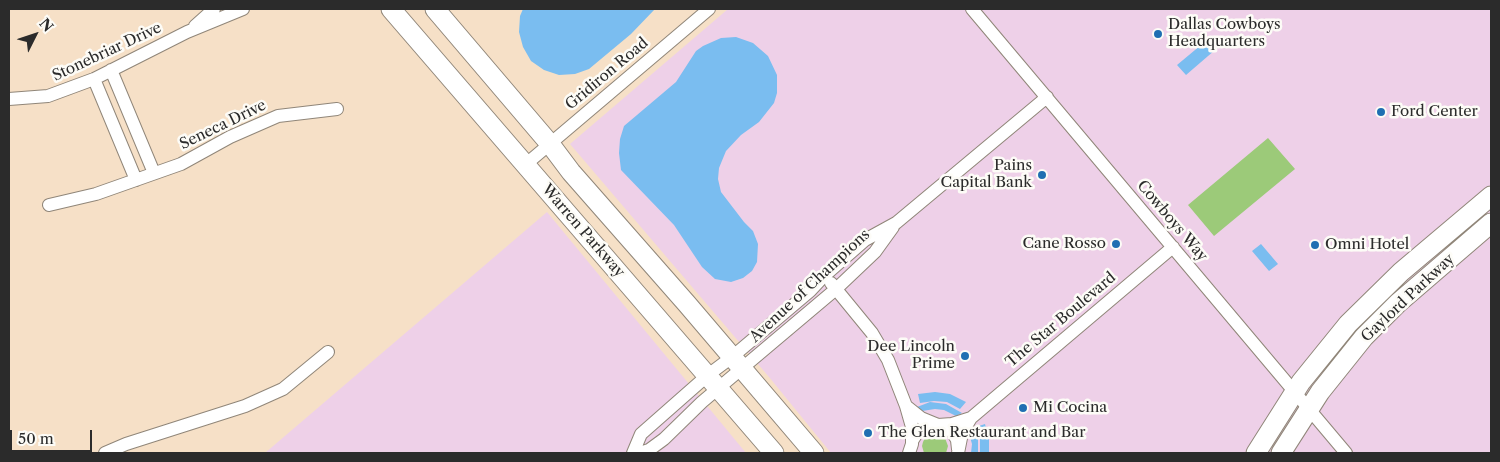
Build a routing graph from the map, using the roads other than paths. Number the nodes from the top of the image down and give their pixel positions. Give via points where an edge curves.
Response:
1 (214, 9) edge
2 (243, 9) edge
3 (391, 9) edge
4 (435, 9) edge
5 (709, 9) edge
6 (972, 9) edge
7 (187, 32) junction
8 (111, 70) junction
9 (94, 79) junction
10 (1047, 97) junction
11 (9, 99) edge
12 (337, 109) dead end
13 (550, 144) junction
14 (525, 165) junction
15 (154, 173) junction
16 (136, 180) junction
17 (49, 205) dead end
18 (1488, 207) edge
19 (896, 223) junction
20 (1491, 223) edge
21 (1173, 247) junction
22 (1404, 269) junction
23 (824, 276) junction
24 (836, 289) junction
25 (1378, 322) junction
26 (328, 352) dead end
27 (737, 363) junction
28 (713, 382) junction
29 (1295, 392) junction
30 (906, 406) junction
31 (1309, 409) junction
32 (971, 418) junction
33 (938, 424) junction
34 (911, 450) edge
35 (958, 452) edge
36 (105, 453) edge
37 (633, 453) edge
38 (640, 453) edge
39 (774, 453) edge
40 (814, 453) edge
41 (1256, 453) edge
42 (1281, 453) edge
43 (1346, 453) edge

1 - 7 street, Stonebriar Drive
2 - 7 street, Stonebriar Drive
3 - 14 main road, Warren Parkway
4 - 13 main road, Warren Parkway
5 - 13 street, Gridiron Road
6 - 10 street, Cowboys Way
7 - 8 street, Stonebriar Drive
8 - 9 street, Stonebriar Drive
8 - 15 street
9 - 11 street, Stonebriar Drive via 48,96
9 - 16 street
10 - 19 street, Avenue of Champions
10 - 21 street, Cowboys Way
12 - 15 street, Seneca Drive via 278,116 181,164
13 - 14 street, Gridiron Road
13 - 27 main road, Warren Parkway
14 - 28 main road, Warren Parkway
15 - 16 street, Seneca Drive
16 - 17 street, Seneca Drive
18 - 22 main road, Gaylord Parkway
19 - 23 street, Avenue of Champions via 865,240
19 - 24 street, Avenue of Champions via 875,252
20 - 25 main road, Gaylord Parkway
21 - 29 street, Cowboys Way
21 - 32 street, The Star Boulevard
22 - 25 main road via 1405,279 1378,309
22 - 29 main road, Gaylord Parkway via 1348,324
23 - 24 street
23 - 27 street, Avenue of Champions
24 - 27 street, Avenue of Champions
24 - 30 street via 882,347
25 - 31 main road, Gaylord Parkway via 1338,368
26 - 36 street via 283,389 244,406
27 - 28 street
27 - 40 main road, Warren Parkway
28 - 37 street via 641,434
28 - 38 street via 664,439
28 - 39 main road, Warren Parkway
29 - 31 street, Cowboys Way
29 - 41 main road, Gaylord Parkway
30 - 33 street via 921,418
30 - 34 street via 912,427
31 - 42 main road, Gaylord Parkway
31 - 43 street, Cowboys Way
32 - 33 street, The Star Boulevard via 952,424
32 - 35 street, The Star Boulevard via 962,433
33 - 34 street, The Star Boulevard via 919,430
33 - 35 street via 953,433

